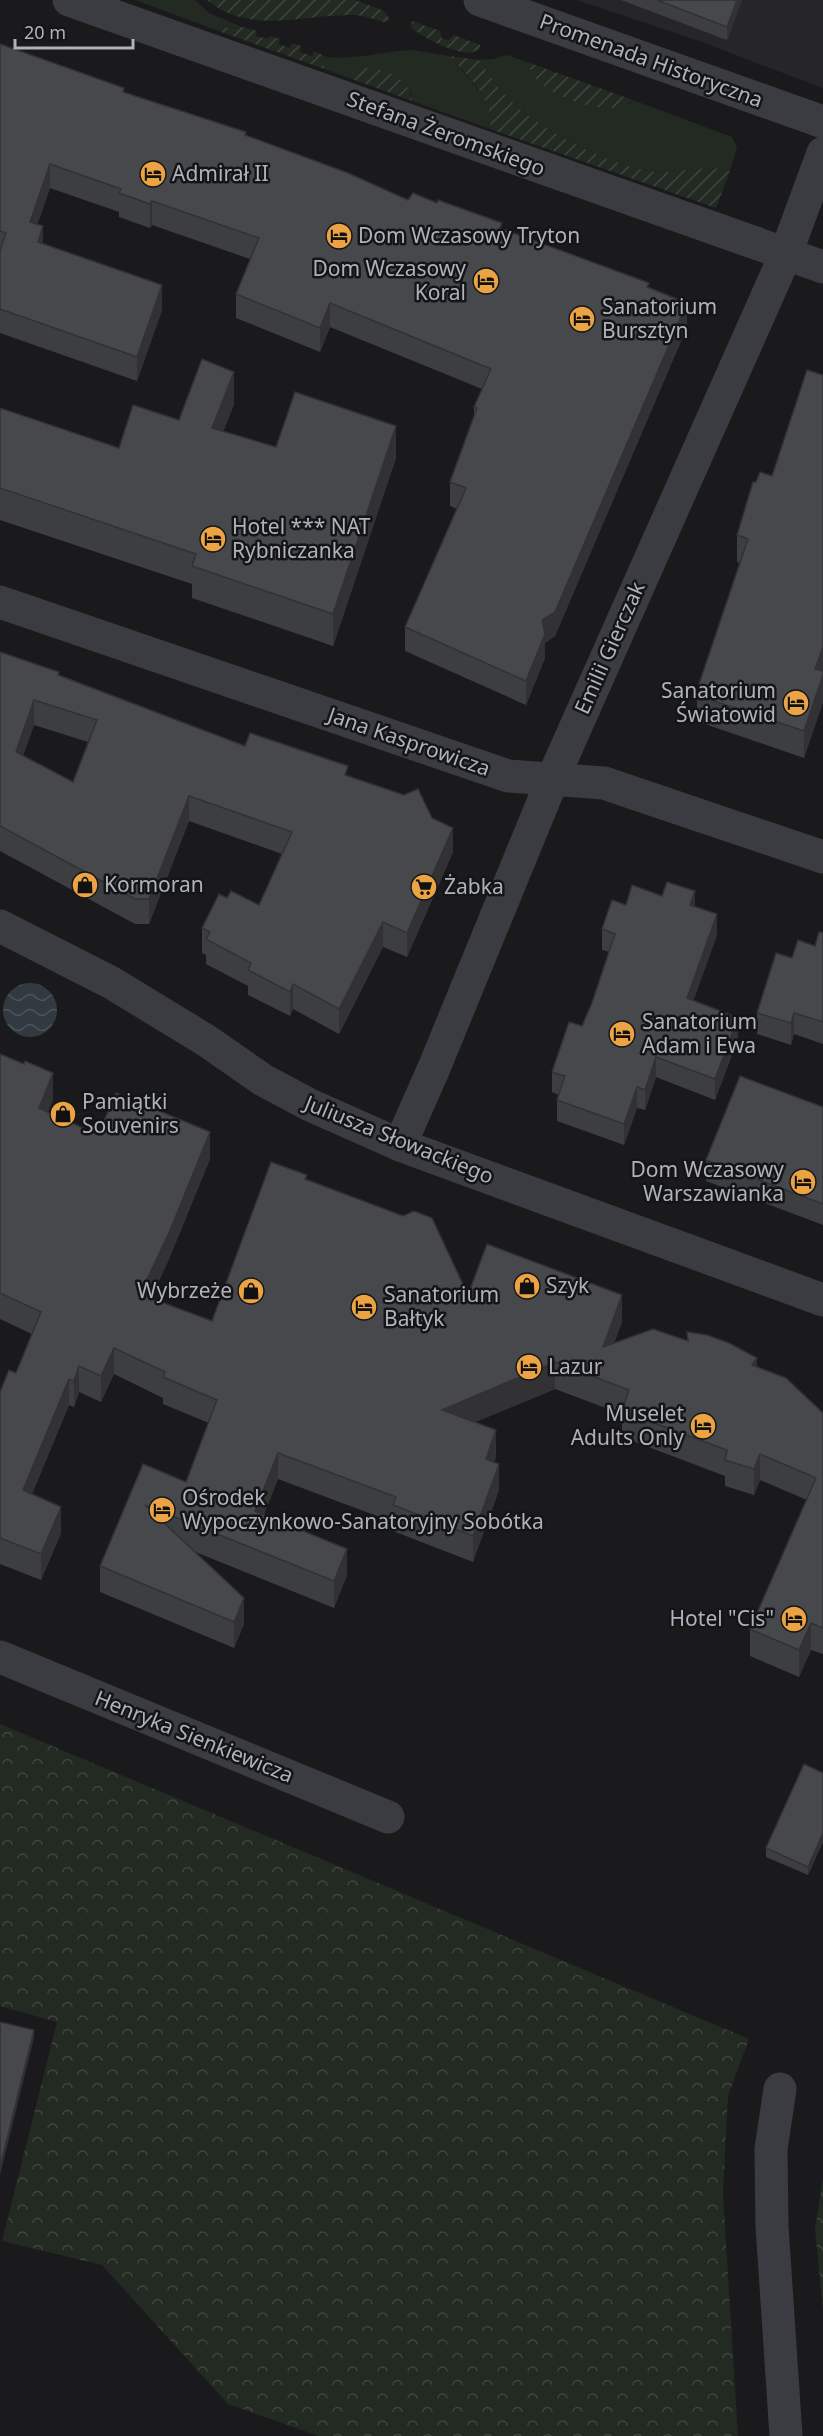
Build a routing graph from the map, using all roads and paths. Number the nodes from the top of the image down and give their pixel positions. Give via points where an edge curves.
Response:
1 (69, 0) edge
2 (480, 0) edge
3 (823, 122) edge
4 (823, 153) edge
5 (785, 255) junction
6 (823, 267) edge
7 (0, 602) edge
8 (553, 778) junction
9 (823, 857) edge
10 (0, 926) edge
11 (400, 1145) junction
12 (823, 1300) edge
13 (0, 1657) edge
14 (388, 1817) dead end
15 (780, 2089) dead end
16 (786, 2436) edge

1 - 5 street, Stefana Żeromskiego
2 - 3 street, Promenada Historyczna
4 - 5 street, Emilii Gierczak
5 - 6 street, Stefana Żeromskiego
5 - 8 street, Emilii Gierczak
7 - 8 street, Jana Kasprowicza via 508,776
8 - 9 street, Jana Kasprowicza via 604,783
8 - 11 street, Emilii Gierczak
10 - 11 street, Juliusza Słowackiego via 112,983 280,1089
11 - 12 street, Juliusza Słowackiego
13 - 14 street, Henryka Sienkiewicza
15 - 16 street via 771,2149 772,2226

